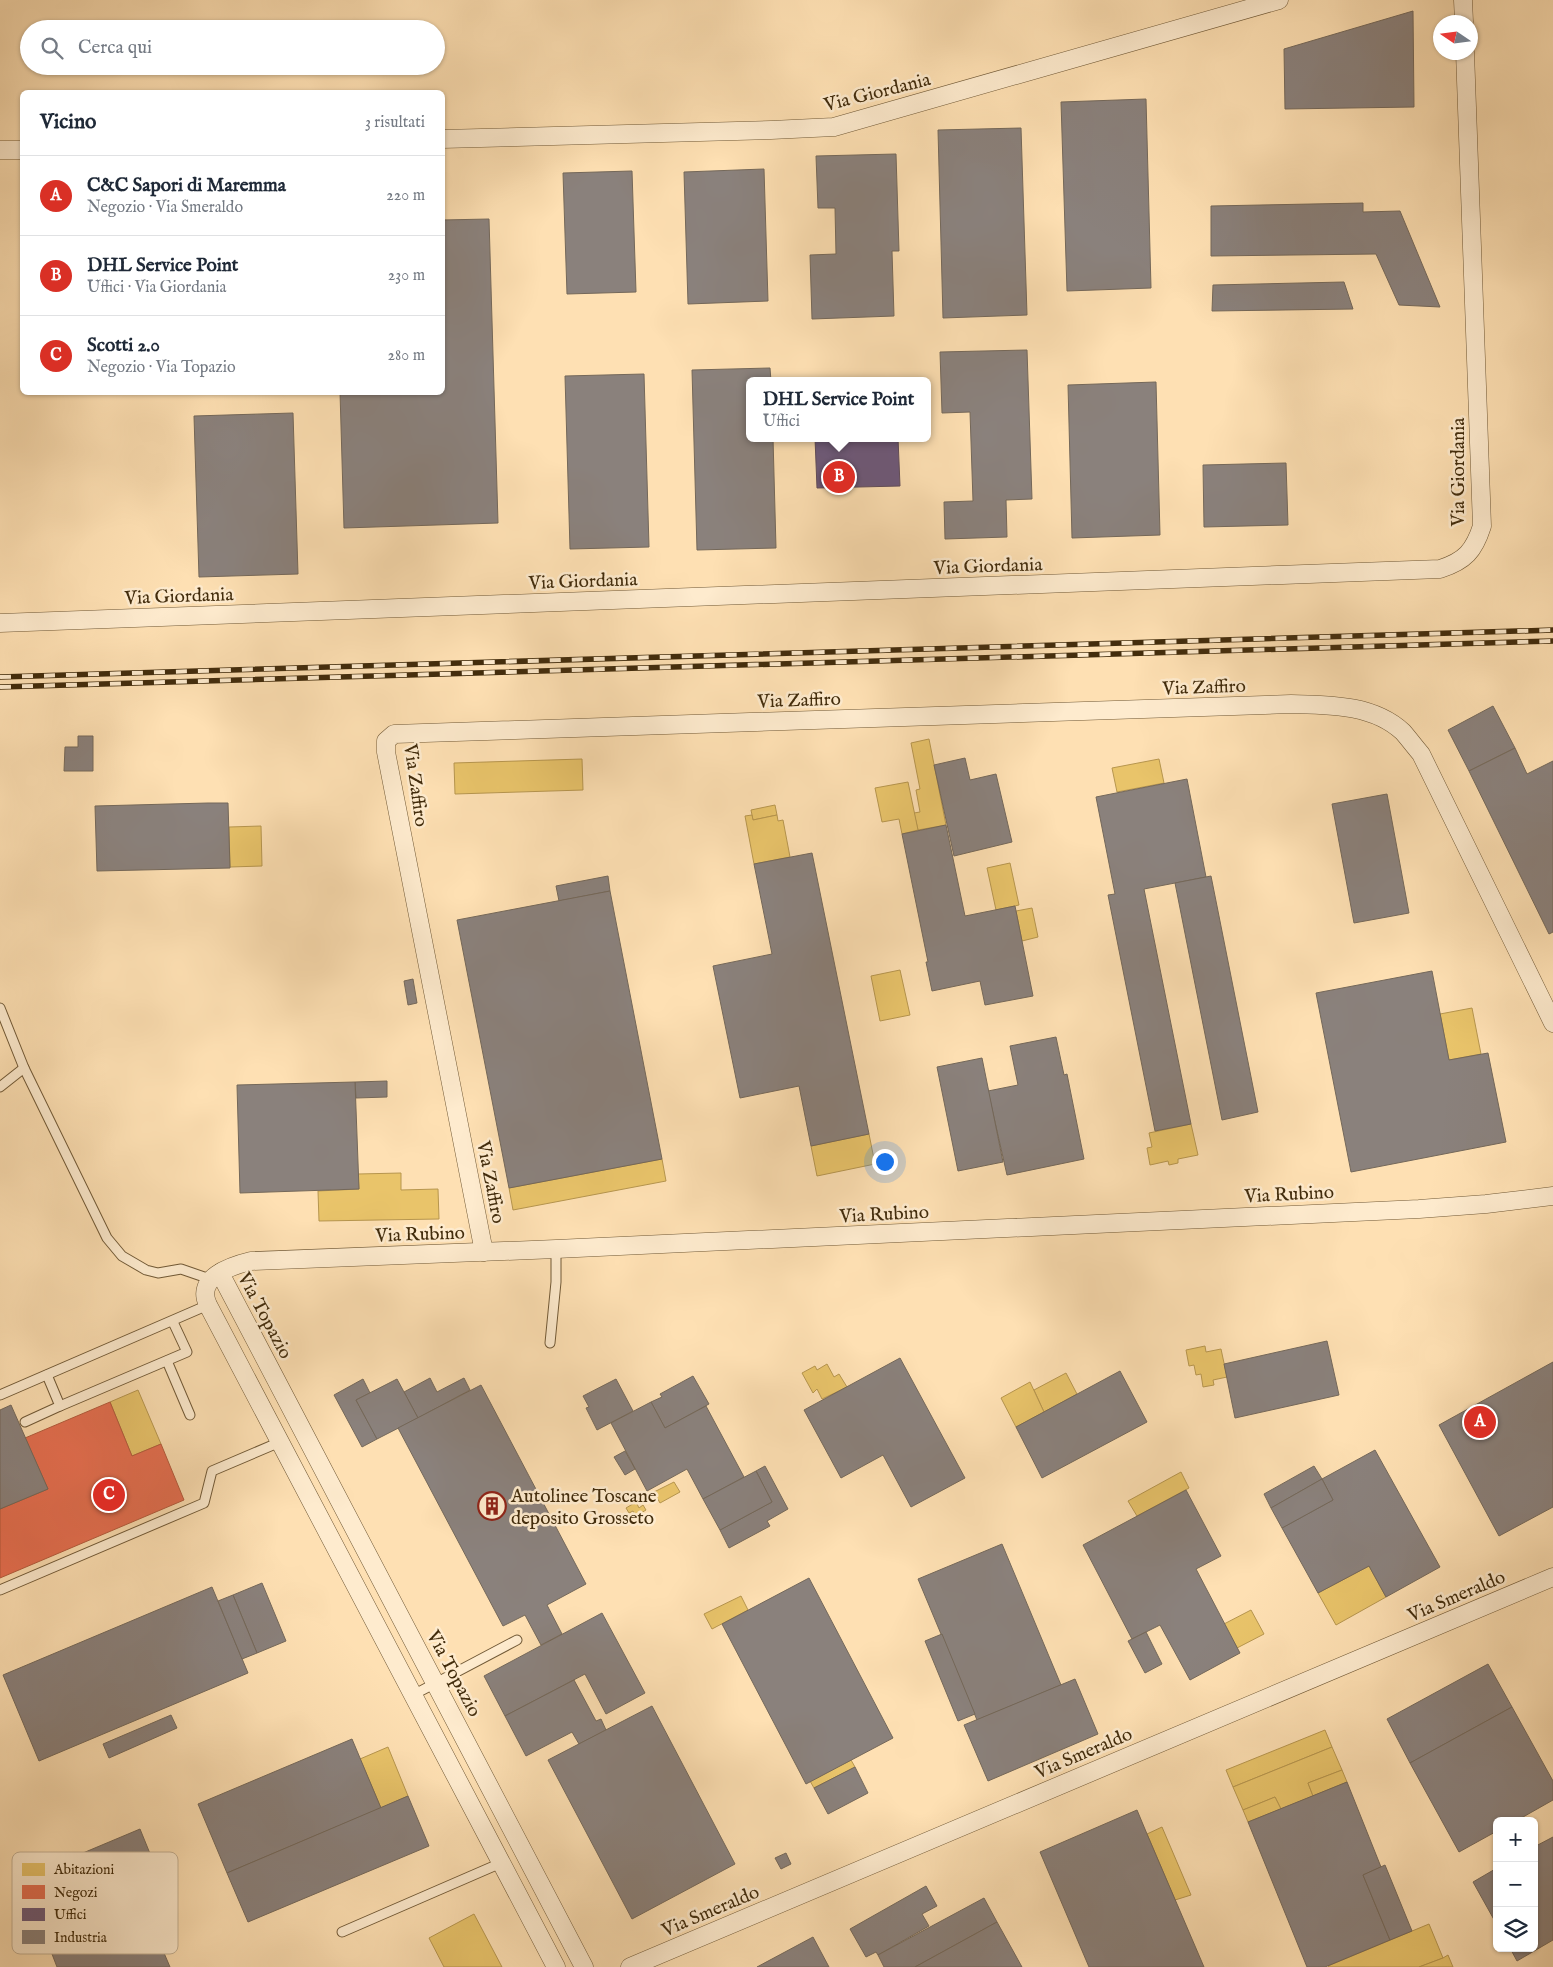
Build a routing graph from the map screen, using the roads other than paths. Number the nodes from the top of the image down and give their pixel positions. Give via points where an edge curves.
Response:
1 (1279, 0) edge
2 (1463, 0) edge
3 (1464, 15) edge
4 (1465, 60) edge
5 (445, 139) edge
6 (0, 150) edge
7 (20, 150) edge
8 (0, 623) edge
9 (0, 1008) edge
10 (1553, 1023) edge
11 (24, 1068) junction
12 (0, 1087) edge
13 (1553, 1196) edge
14 (556, 1249) junction
15 (484, 1252) junction
16 (215, 1276) junction
17 (208, 1306) junction
18 (173, 1322) junction
19 (550, 1343) dead end
20 (167, 1362) junction
21 (47, 1375) junction
22 (0, 1395) edge
23 (60, 1406) junction
24 (190, 1415) dead end
25 (25, 1422) dead end
26 (280, 1442) junction
27 (1553, 1577) edge
28 (0, 1590) edge
29 (517, 1640) dead end
30 (436, 1682) junction
31 (413, 1695) junction
32 (501, 1863) junction
33 (342, 1932) dead end
34 (556, 1967) edge
35 (584, 1967) edge
36 (630, 1967) edge

1 - 5 street, Via Giordania via 834,127
2 - 3 street
4 - 8 street, Via Giordania via 1482,526 1477,542 1456,564 1440,569
6 - 7 street
9 - 11 lane
10 - 15 street, Via Zaffiro via 1420,754 1402,732 1384,719 1340,705 1291,704 394,734 386,741 386,752
11 - 12 lane
11 - 16 lane via 107,1238 122,1256 158,1273 181,1269
13 - 14 street, Via Rubino via 1419,1209
14 - 15 street, Via Rubino
14 - 19 lane
15 - 16 street, Via Rubino via 251,1261 237,1264
16 - 17 street, Via Topazio via 205,1290
16 - 30 street, Via Topazio
17 - 18 lane
17 - 26 street, Via Topazio
18 - 20 lane via 187,1352
18 - 21 lane
20 - 23 lane
20 - 24 lane
21 - 22 lane
21 - 23 lane
23 - 25 lane
26 - 28 lane via 212,1471 204,1503
26 - 31 street, Via Topazio
27 - 36 street, Via Smeraldo
29 - 30 lane
30 - 31 lane
30 - 35 street, Via Topazio
31 - 32 street, Via Topazio
32 - 33 lane
32 - 34 street, Via Topazio

